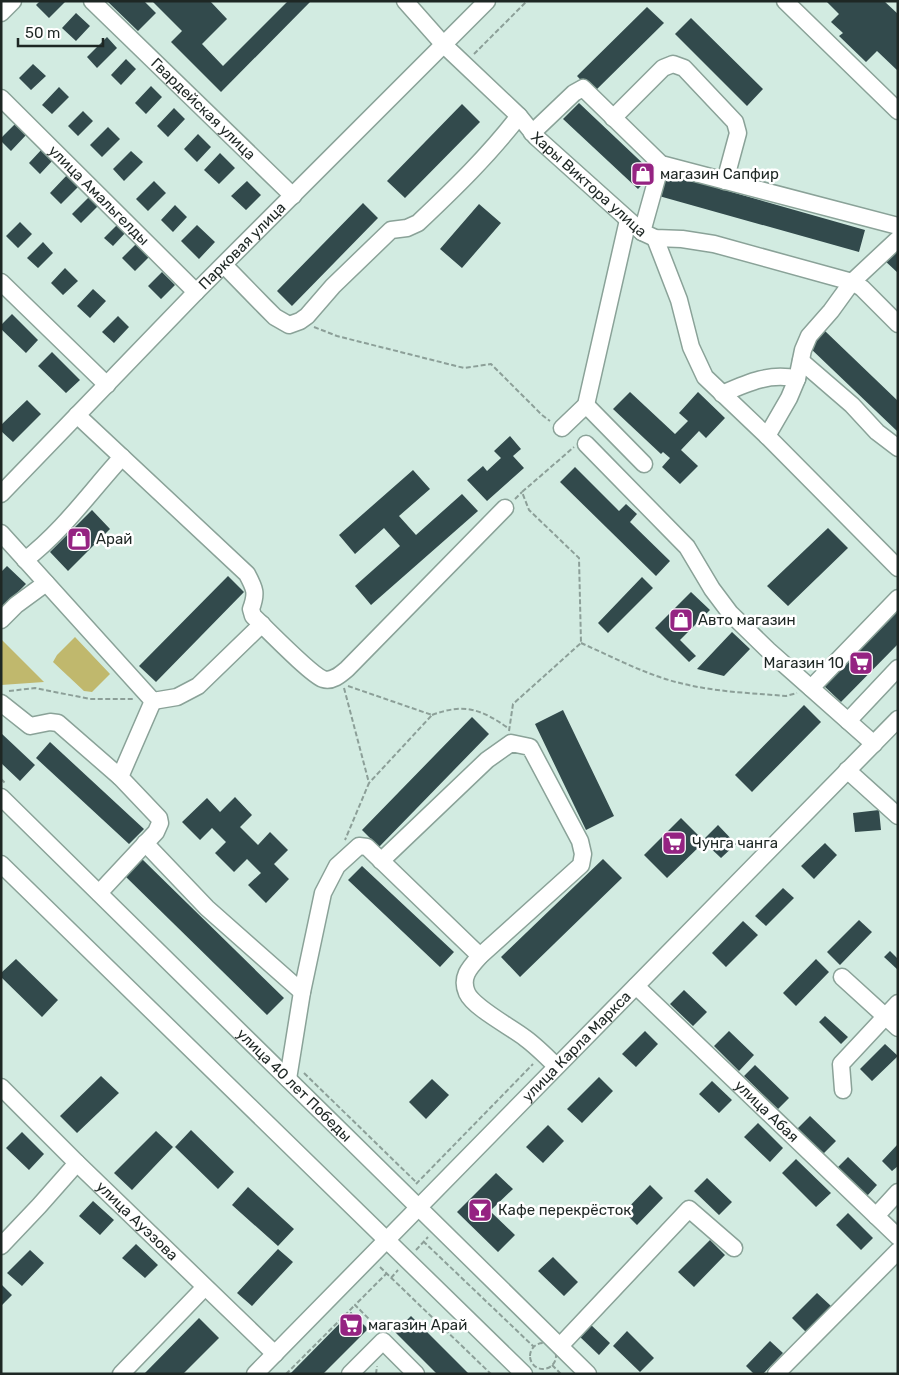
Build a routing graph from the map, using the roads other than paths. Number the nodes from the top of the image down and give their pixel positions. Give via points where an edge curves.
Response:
1 (13, 1) edge
2 (92, 1) edge
3 (405, 1) edge
4 (487, 1) edge
5 (785, 1) edge
6 (1, 13) edge
7 (444, 45) junction
8 (1, 98) edge
9 (898, 111) edge
10 (519, 116) junction
11 (612, 118) junction
12 (532, 132) junction
13 (661, 164) junction
14 (725, 181) junction
15 (293, 196) junction
16 (628, 220) junction
17 (898, 226) edge
18 (648, 235) junction
19 (898, 239) edge
20 (224, 265) junction
21 (1, 282) edge
22 (852, 282) junction
23 (196, 292) junction
24 (898, 324) edge
25 (801, 361) junction
26 (797, 379) junction
27 (107, 385) junction
28 (722, 394) junction
29 (586, 405) junction
30 (77, 415) junction
31 (562, 428) road end
32 (767, 436) junction
33 (580, 446) road end
34 (898, 448) edge
35 (122, 457) junction
36 (644, 464) dead end
37 (1, 494) edge
38 (505, 508) dead end
39 (1, 533) edge
40 (25, 560) junction
41 (898, 568) edge
42 (46, 583) junction
43 (898, 598) edge
44 (1, 620) edge
45 (262, 624) junction
46 (898, 668) edge
47 (811, 688) junction
48 (152, 699) junction
49 (1, 703) edge
50 (848, 721) junction
51 (896, 723) edge
52 (874, 744) junction
53 (847, 770) junction
54 (120, 776) junction
55 (1, 797) edge
56 (898, 816) edge
57 (145, 842) junction
58 (381, 861) junction
59 (1, 864) edge
60 (99, 893) junction
61 (480, 956) junction
62 (842, 976) dead end
63 (636, 986) junction
64 (302, 992) junction
65 (898, 1003) edge
66 (884, 1016) junction
67 (898, 1028) edge
68 (556, 1066) junction
69 (288, 1079) junction
70 (1, 1087) edge
71 (843, 1090) dead end
72 (77, 1163) junction
73 (898, 1192) edge
74 (418, 1207) junction
75 (876, 1216) junction
76 (898, 1237) edge
77 (387, 1240) junction
78 (1, 1246) edge
79 (734, 1248) dead end
80 (898, 1251) edge
81 (205, 1287) junction
82 (560, 1346) junction
83 (275, 1354) junction
84 (121, 1374) edge
85 (255, 1374) edge
86 (350, 1374) edge
87 (416, 1374) edge
88 (524, 1374) edge
89 (588, 1374) edge
90 (776, 1374) edge

1 - 6 street
2 - 15 street, Гвардейская улица
3 - 7 street, Хары Виктора улица
4 - 7 street, Парковая улица
5 - 9 street
7 - 10 street, Хары Виктора улица
7 - 15 street, Парковая улица
8 - 23 street, улица Амальгелды
10 - 12 street, Хары Виктора улица
10 - 20 street via 476,167 418,223 391,230 300,321 288,325 275,317
11 - 12 street via 583,88
11 - 13 street
11 - 14 street via 664,68 673,64 684,68 736,122 738,134
12 - 16 street, Хары Виктора улица
13 - 14 street
13 - 18 street
14 - 17 street
15 - 20 street, Парковая улица
16 - 18 street, Хары Виктора улица
16 - 29 street
18 - 22 street, Хары Виктора улица via 714,244
18 - 28 street via 679,300 690,346 706,377
19 - 22 street
20 - 23 street, Парковая улица
21 - 27 street
22 - 24 street, Хары Виктора улица
22 - 25 street via 809,336
23 - 27 street, Парковая улица
25 - 26 street
25 - 34 street
26 - 28 street via 763,378
26 - 32 street
27 - 30 street, Парковая улица
28 - 32 street
29 - 31 street
29 - 36 street
30 - 35 street
30 - 37 street, Парковая улица
32 - 41 street
33 - 47 street via 687,547 730,613
35 - 40 street via 74,514
35 - 45 street via 247,574 255,589 251,609 253,616
38 - 45 street via 335,679 323,679 308,668
39 - 40 street
40 - 42 street
42 - 44 street
42 - 48 street
43 - 47 street
45 - 48 street via 198,686 177,697
46 - 50 street
47 - 50 street
48 - 54 street
49 - 54 street via 30,726 58,723
50 - 52 street
51 - 52 street, улица Карла Маркса
52 - 53 street, улица Карла Маркса
53 - 56 street
53 - 63 street, улица Карла Маркса
54 - 57 street via 159,818 156,832
55 - 60 street, улица 40 лет Победы
57 - 60 street
57 - 64 street via 207,908
58 - 61 street
58 - 61 street via 510,736 530,747 580,841 583,860
58 - 64 street via 367,847 359,846 337,866 323,893
59 - 77 street
60 - 69 street, улица 40 лет Победы
61 - 68 street via 467,970 467,993 476,1004 526,1038
62 - 66 street
63 - 68 street, улица Карла Маркса
63 - 75 street, улица Абая
64 - 69 street
65 - 66 street
66 - 67 street
66 - 71 street via 841,1064
68 - 74 street, улица Карла Маркса
69 - 74 street, улица 40 лет Победы
70 - 72 street, улица Ауэзова
72 - 78 street
72 - 81 street, улица Ауэзова
73 - 75 street
74 - 77 street, улица Карла Маркса
74 - 82 street, улица 40 лет Победы
75 - 76 street, улица Абая
77 - 83 street, улица Карла Маркса
77 - 88 street
79 - 82 street via 689,1209
80 - 90 street
81 - 83 street, улица Ауэзова
81 - 84 street
82 - 89 street, улица 40 лет Победы
83 - 85 street, улица Карла Маркса
86 - 87 street via 383,1341

